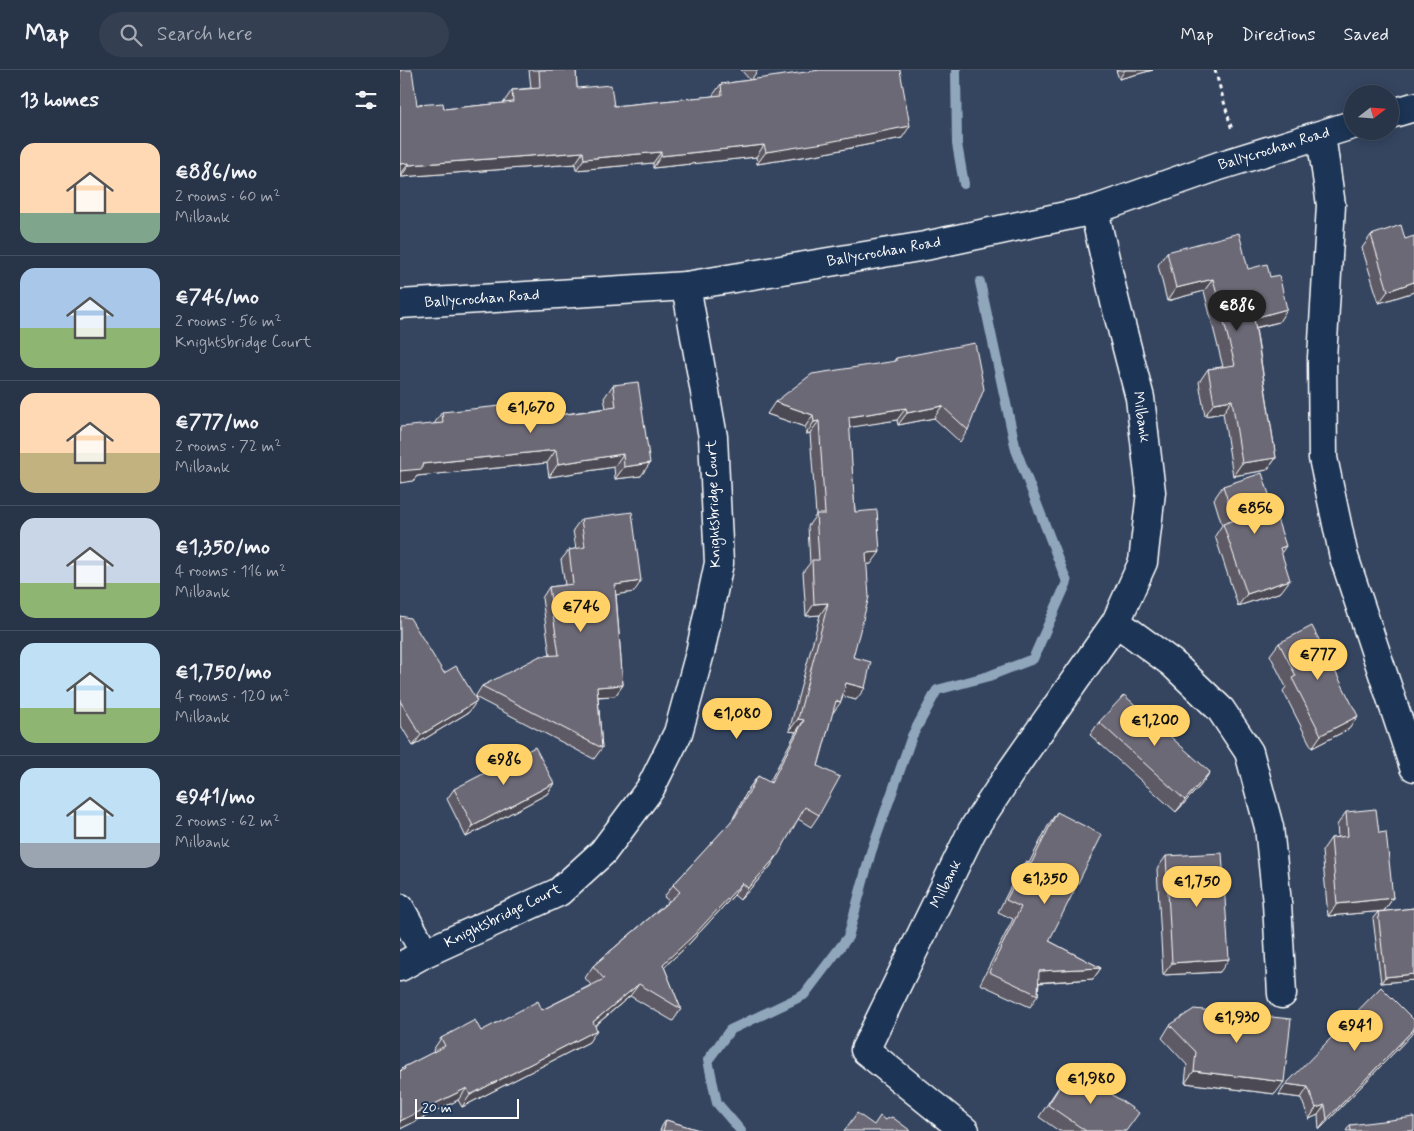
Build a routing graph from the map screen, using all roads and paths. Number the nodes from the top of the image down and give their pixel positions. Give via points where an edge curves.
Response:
1 (1215, 70) edge
2 (1414, 107) edge
3 (1399, 111) edge
4 (1344, 128) edge
5 (1321, 135) junction
6 (1241, 159) junction
7 (1094, 210) junction
8 (686, 286) junction
9 (400, 304) edge
10 (1116, 622) junction
11 (1414, 767) edge
12 (400, 908) edge
13 (425, 953) junction
14 (400, 967) edge
15 (1282, 994) dead end
16 (965, 1131) edge

1 - 6 path
2 - 3 street
4 - 5 street, Ballycrochan Road
5 - 6 street, Ballycrochan Road
5 - 11 street via 1331,205 1322,358 1323,458 1344,557
6 - 7 street, Ballycrochan Road
7 - 8 street, Ballycrochan Road via 925,246
7 - 10 street, Milbank via 1140,398 1151,492 1144,562
8 - 9 street, Ballycrochan Road
8 - 13 street, Knightsbridge Court via 713,437 719,563 700,653 678,733 650,789 604,852 559,892
10 - 15 street via 1172,663 1221,710 1249,752 1269,827
10 - 16 street, Milbank via 972,831 865,1050
12 - 13 street
13 - 14 street, Knightsbridge Court

